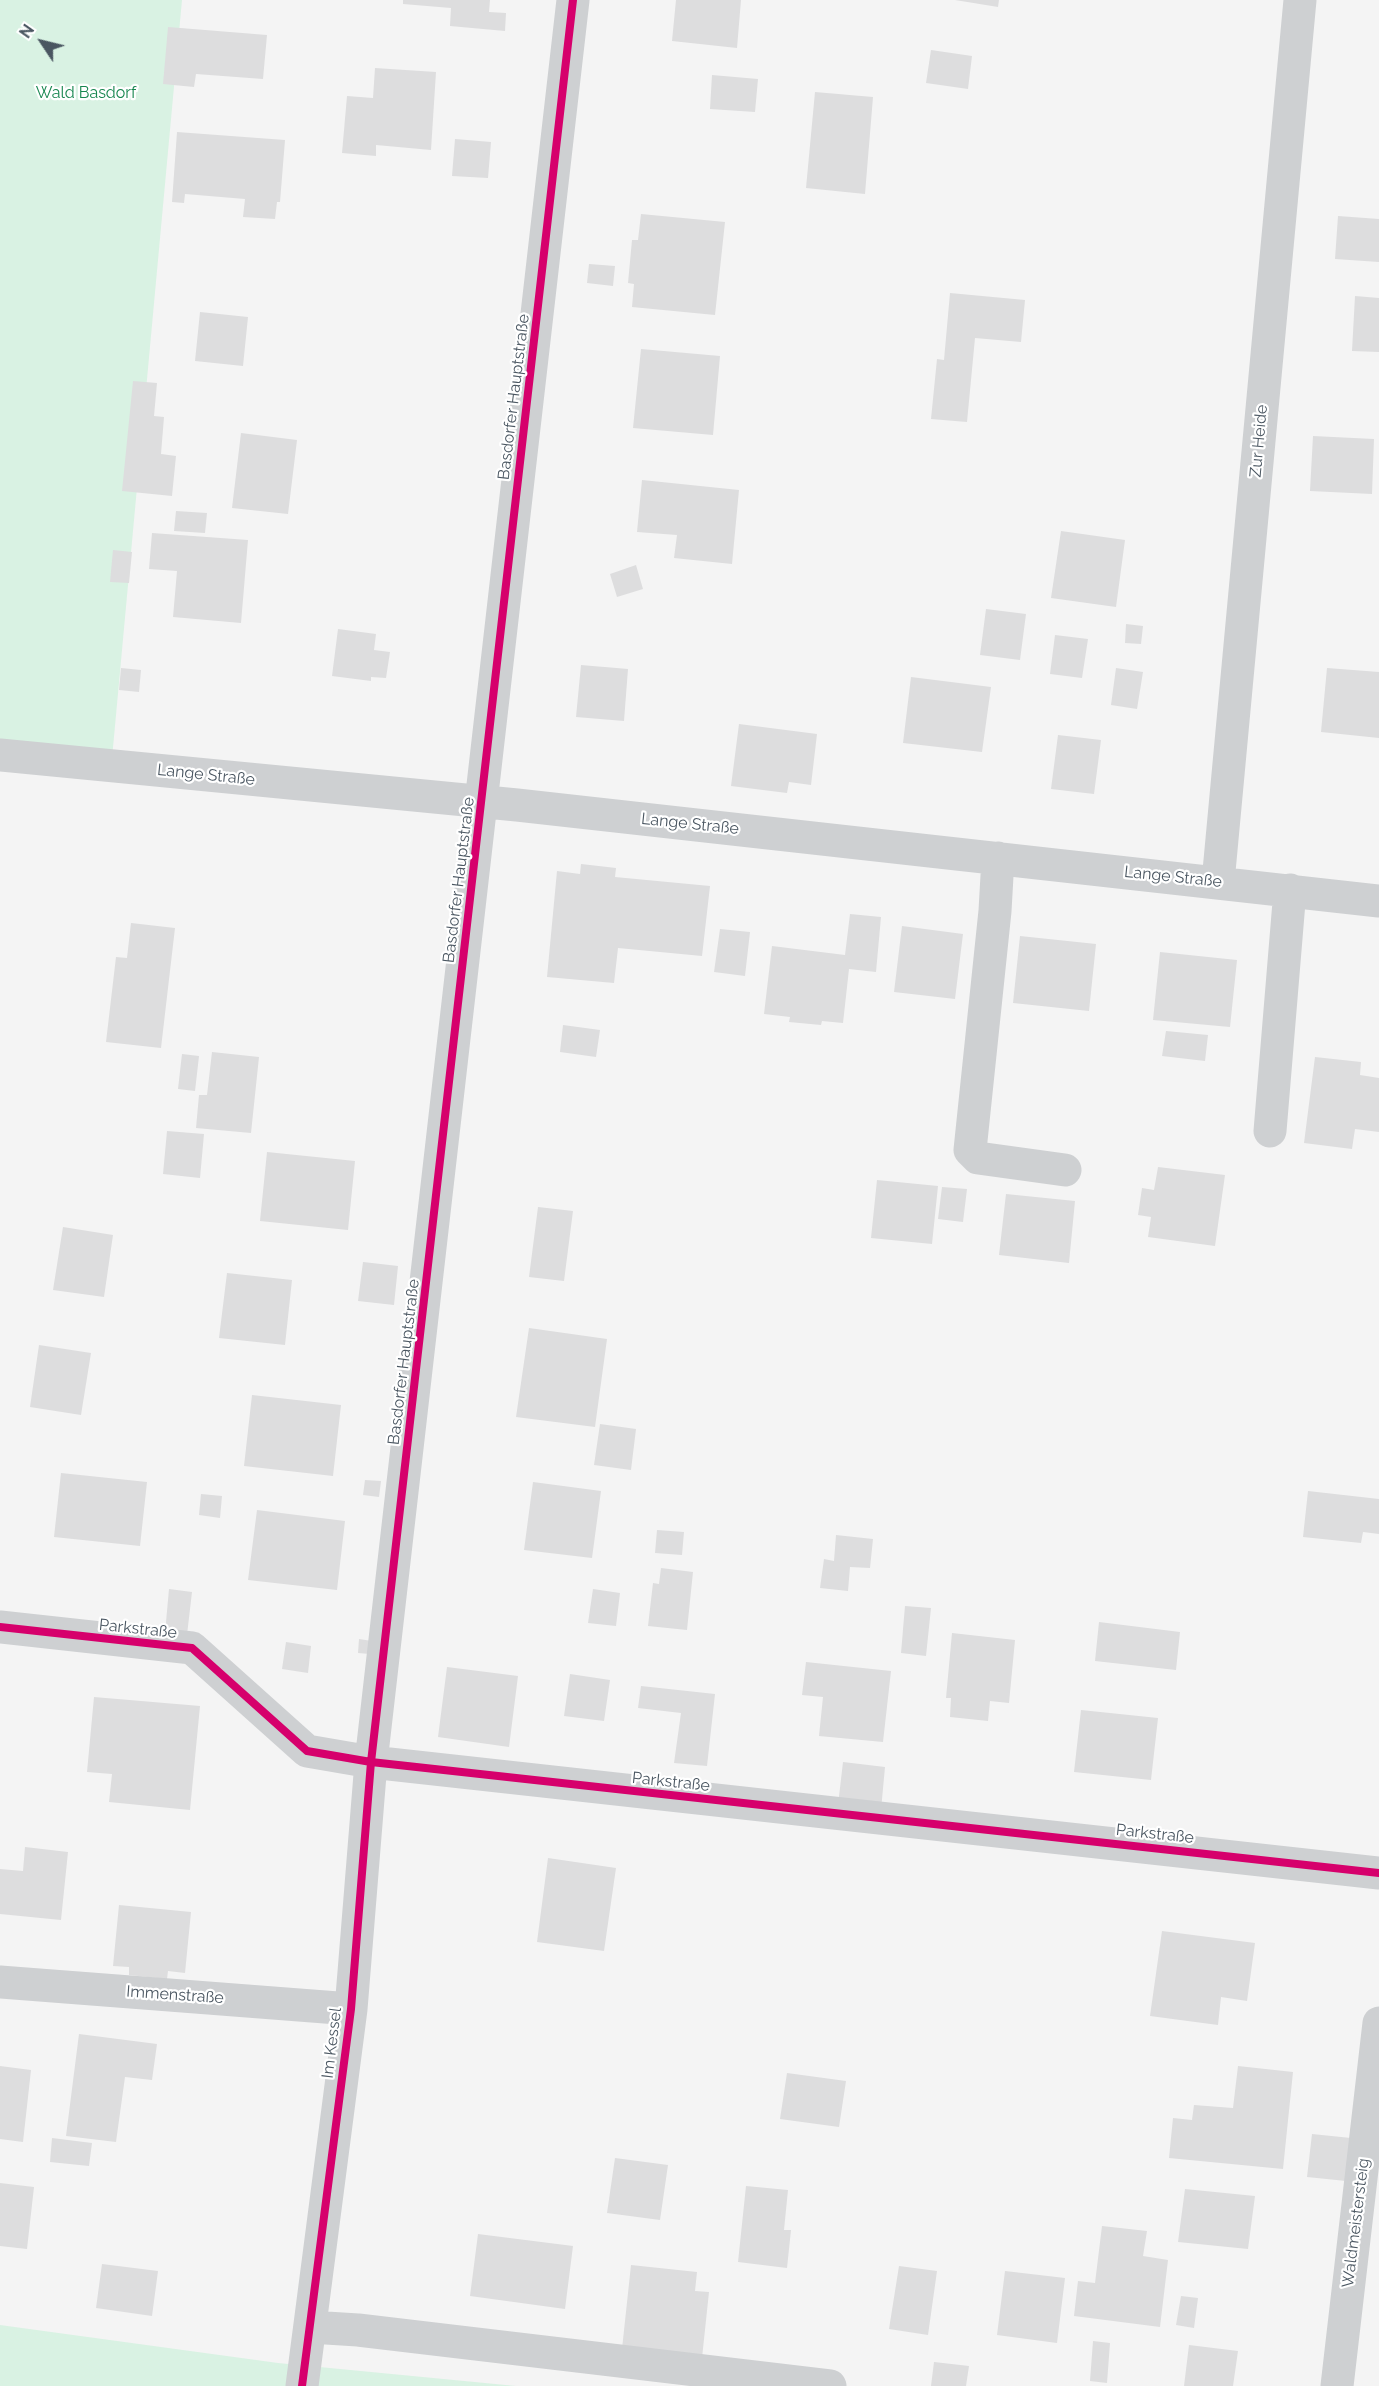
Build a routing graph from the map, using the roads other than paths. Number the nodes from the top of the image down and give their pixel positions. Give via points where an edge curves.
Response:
1 (573, 0) edge
2 (1300, 0) edge
3 (0, 755) edge
4 (481, 803) junction
5 (998, 858) junction
6 (1218, 882) junction
7 (1290, 890) junction
8 (1379, 901) edge
9 (1270, 1131) dead end
10 (1065, 1170) dead end
11 (0, 1627) edge
12 (371, 1762) junction
13 (1379, 1873) edge
14 (0, 1982) edge
15 (351, 2008) junction
16 (1379, 2023) edge
17 (310, 2327) junction
18 (302, 2386) edge
19 (830, 2386) edge
20 (1337, 2386) edge

1 - 4 street, Basdorfer Hauptstraße
2 - 6 street, Zur Heide
3 - 4 street, Lange Straße
4 - 5 street, Lange Straße
4 - 12 street, Basdorfer Hauptstraße
5 - 6 street, Lange Straße
5 - 10 street via 970,1150 978,1158
6 - 7 street, Lange Straße
7 - 8 street, Lange Straße
7 - 9 street
11 - 12 street, Parkstraße via 192,1648 307,1751
12 - 13 street, Parkstraße
12 - 15 street, Im Kessel
14 - 15 street, Immenstraße
15 - 17 street, Im Kessel
16 - 20 street, Waldmeistersteig
17 - 18 street
17 - 19 street

